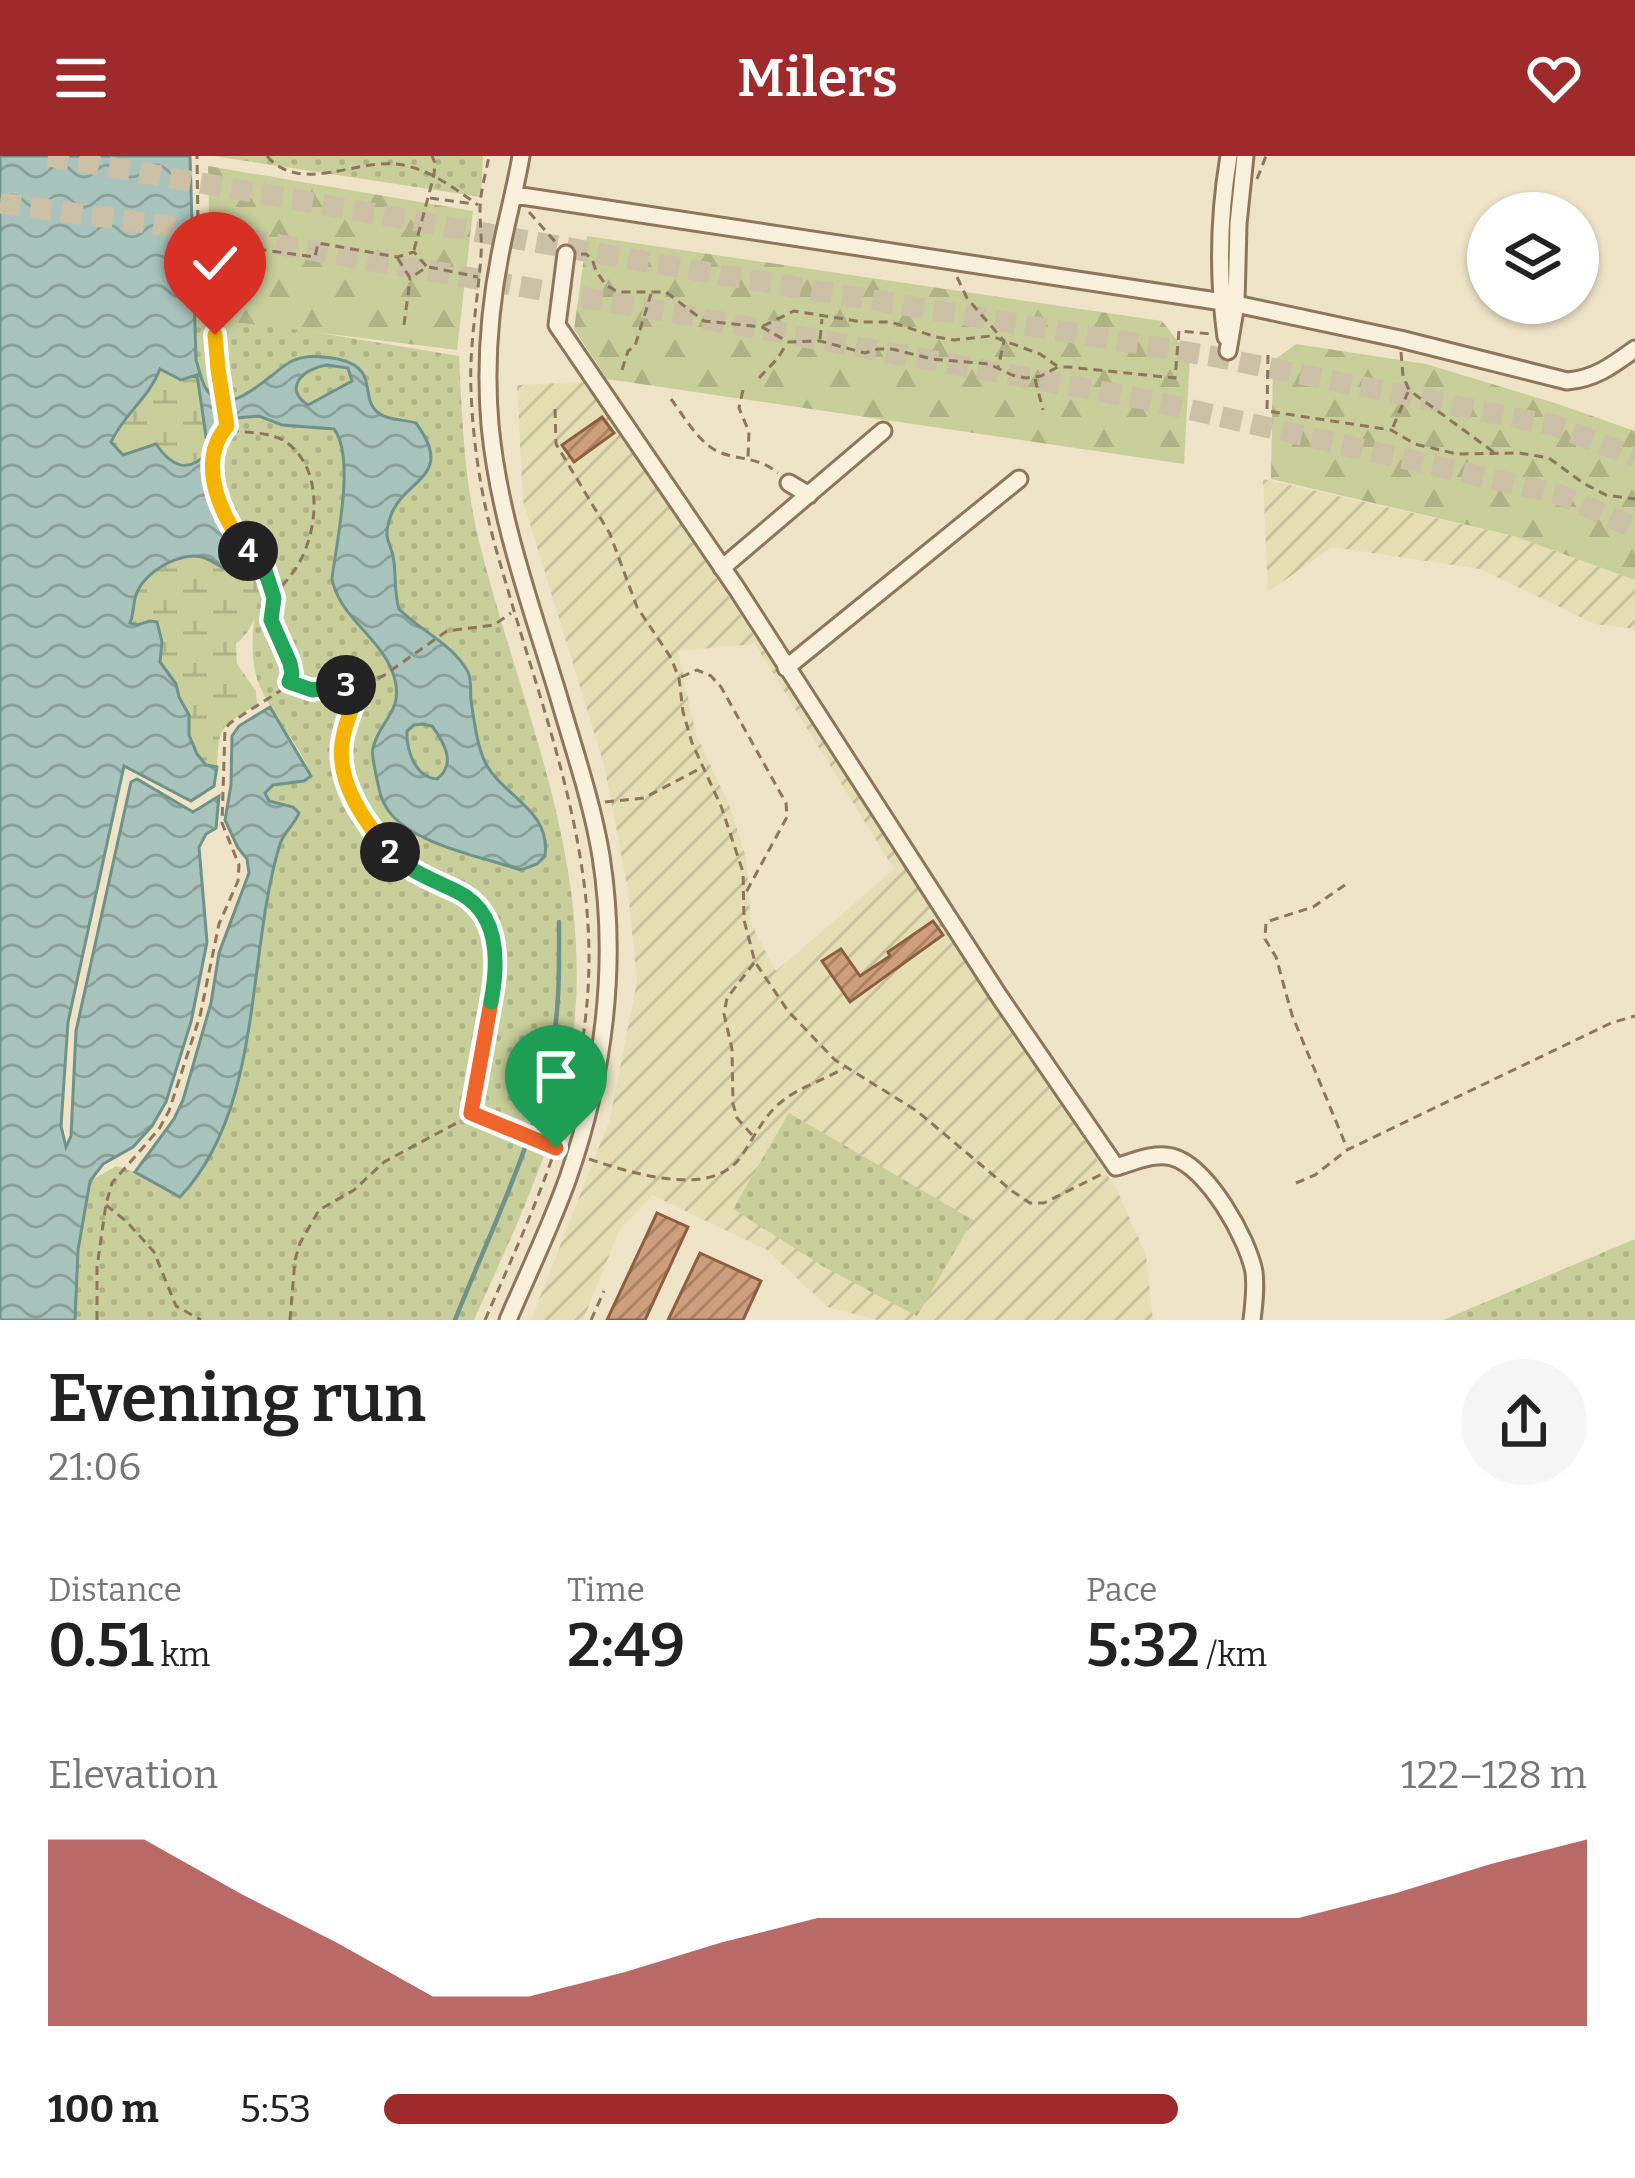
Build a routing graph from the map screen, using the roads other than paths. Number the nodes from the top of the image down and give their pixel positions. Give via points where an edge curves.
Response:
1 (521, 156) edge
2 (1229, 156) edge
3 (1245, 156) edge
4 (515, 194) junction
5 (566, 254) road end
6 (1229, 303) junction
7 (1226, 335) road end
8 (1635, 349) edge
9 (883, 431) dead end
10 (1018, 479) dead end
11 (789, 483) road end
12 (809, 495) junction
13 (722, 568) junction
14 (786, 668) junction
15 (508, 1320) edge
16 (1252, 1320) edge

1 - 4 street
2 - 6 street via 1222,223
3 - 6 street
4 - 6 street
4 - 15 street via 490,345 490,427 512,546 590,804 608,959 598,1069 575,1154
5 - 13 street via 557,326
6 - 7 street via 1228,351
6 - 8 street via 1567,381 1586,380
9 - 12 street
10 - 14 street
11 - 12 street
12 - 13 street
13 - 14 street
14 - 16 street via 1116,1167 1170,1156 1199,1174 1225,1207 1253,1267

